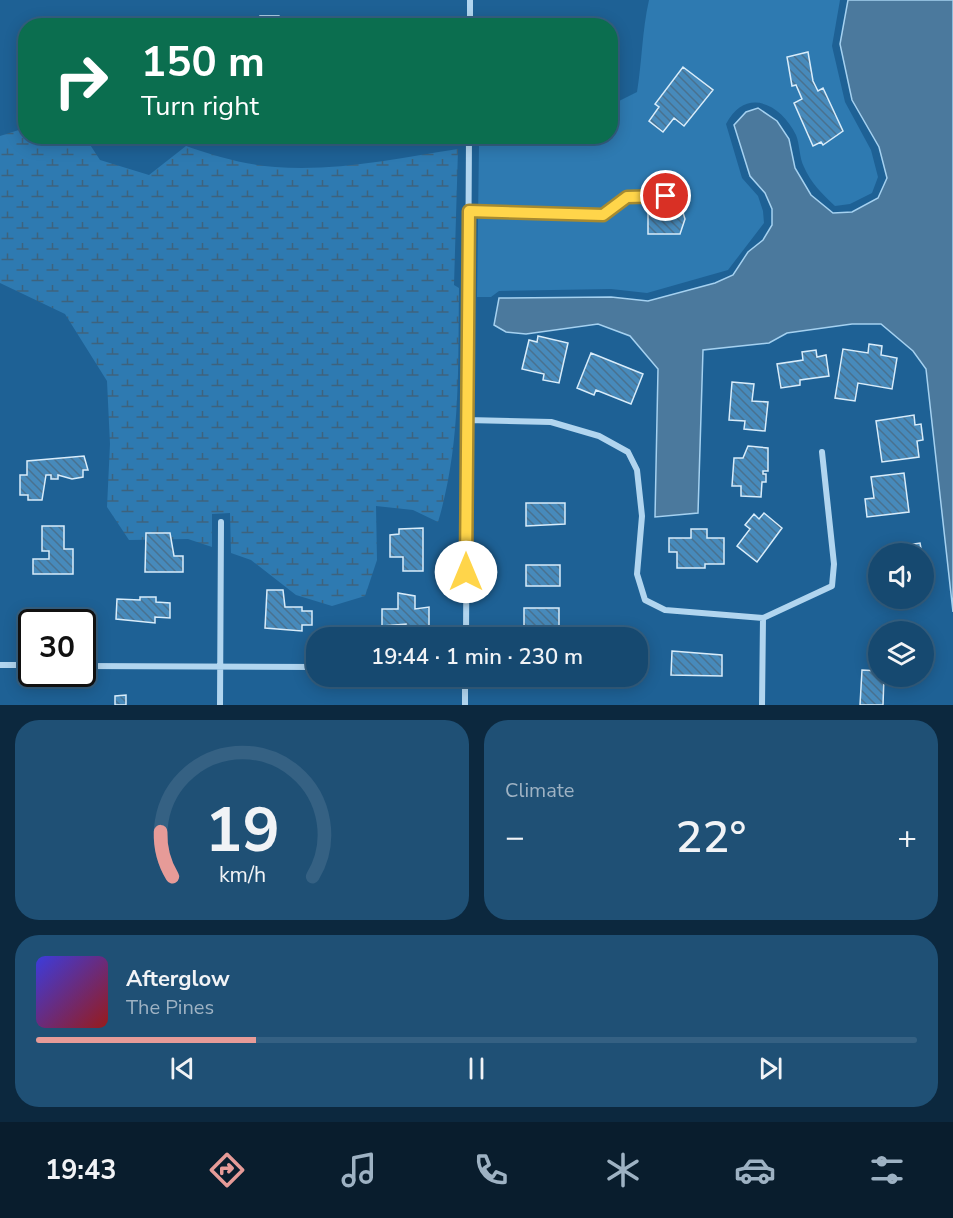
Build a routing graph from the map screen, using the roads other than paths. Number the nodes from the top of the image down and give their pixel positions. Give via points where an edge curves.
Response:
1 (470, 0) edge
2 (470, 18) edge
3 (469, 144) edge
4 (666, 196) dead end
5 (469, 211) junction
6 (467, 420) junction
7 (822, 452) dead end
8 (221, 522) dead end
9 (763, 618) junction
10 (466, 627) edge
11 (0, 665) edge
12 (18, 665) edge
13 (96, 666) edge
14 (221, 667) junction
15 (306, 667) edge
16 (465, 687) edge
17 (220, 705) edge
18 (465, 705) edge
19 (762, 705) edge

1 - 2 street
3 - 5 street
4 - 5 lane via 627,197 603,215
5 - 6 street
6 - 9 street via 551,422 599,436 628,452 637,470 642,516 637,574 645,600 665,610
6 - 10 street
7 - 9 street via 834,564 832,586
8 - 14 street
9 - 19 street
11 - 12 street
13 - 14 street
14 - 15 street
14 - 17 street
16 - 18 street

